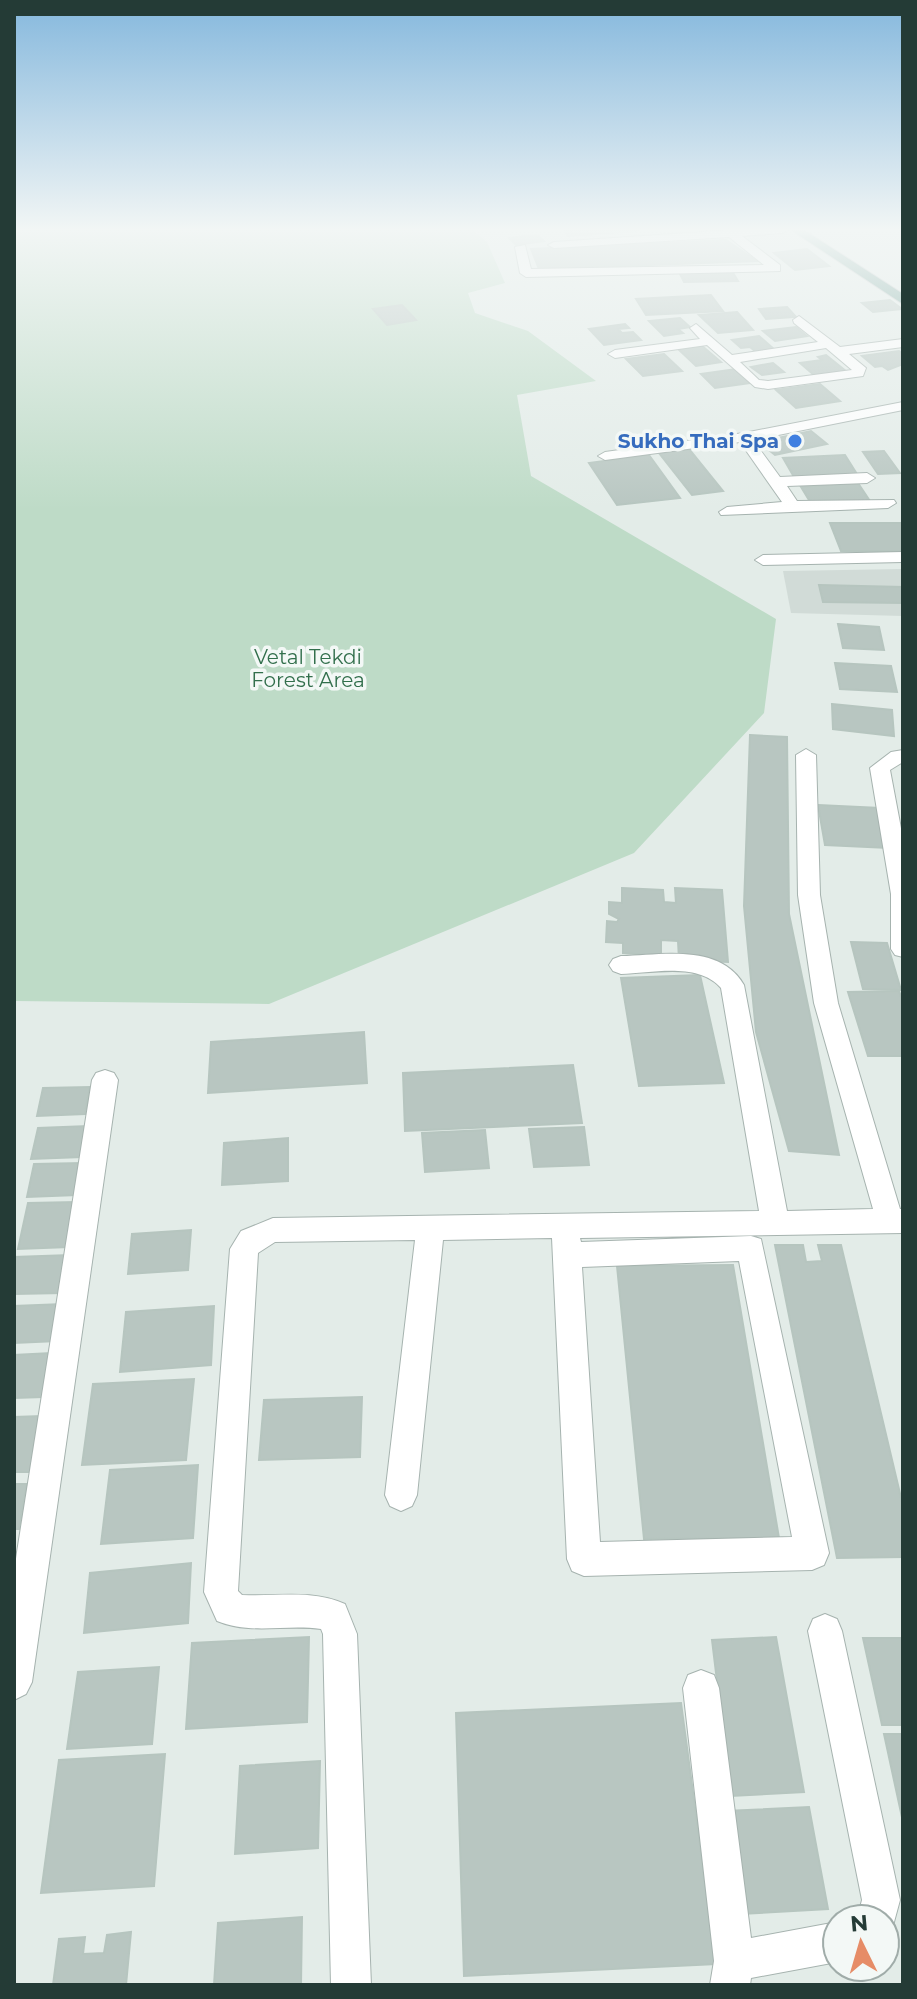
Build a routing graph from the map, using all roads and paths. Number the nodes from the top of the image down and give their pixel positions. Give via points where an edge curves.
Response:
1 (803, 323) edge
2 (696, 328) dead end
3 (711, 341) junction
4 (903, 343) edge
5 (833, 347) junction
6 (615, 354) dead end
7 (730, 359) junction
8 (903, 406) edge
9 (744, 437) junction
10 (605, 456) dead end
11 (867, 478) dead end
12 (775, 482) junction
13 (888, 503) dead end
14 (793, 506) junction
15 (727, 512) dead end
16 (903, 557) edge
17 (763, 560) dead end
18 (806, 755) dead end
19 (903, 756) edge
20 (903, 949) edge
21 (621, 965) dead end
22 (105, 1080) dead end
23 (896, 1221) edge
24 (775, 1223) junction
25 (430, 1228) junction
26 (566, 1241) junction
27 (401, 1495) dead end
28 (825, 1631) dead end
29 (14, 1682) edge
30 (701, 1688) dead end
31 (880, 1903) edge
32 (821, 1947) edge
33 (732, 1973) edge
34 (351, 1985) edge

1 - 5 street
2 - 3 street
3 - 6 street
3 - 7 street
4 - 5 street
5 - 7 street
5 - 7 street via 859,368 858,373 768,385 755,383
8 - 9 street
9 - 10 street
9 - 12 street
11 - 12 street
12 - 14 street
13 - 14 street
14 - 15 street
16 - 17 street
18 - 23 street via 809,895 826,1003
19 - 20 street via 880,768 902,894
21 - 24 street via 697,963 719,970 732,985
22 - 29 street
23 - 24 street
24 - 26 street
25 - 26 street
25 - 27 street
25 - 34 street via 273,1230 244,1249 221,1592 229,1609 246,1615 318,1609 333,1616 340,1634
26 - 26 street via 751,1248 812,1553 584,1559
28 - 31 street
30 - 33 street
32 - 33 street

